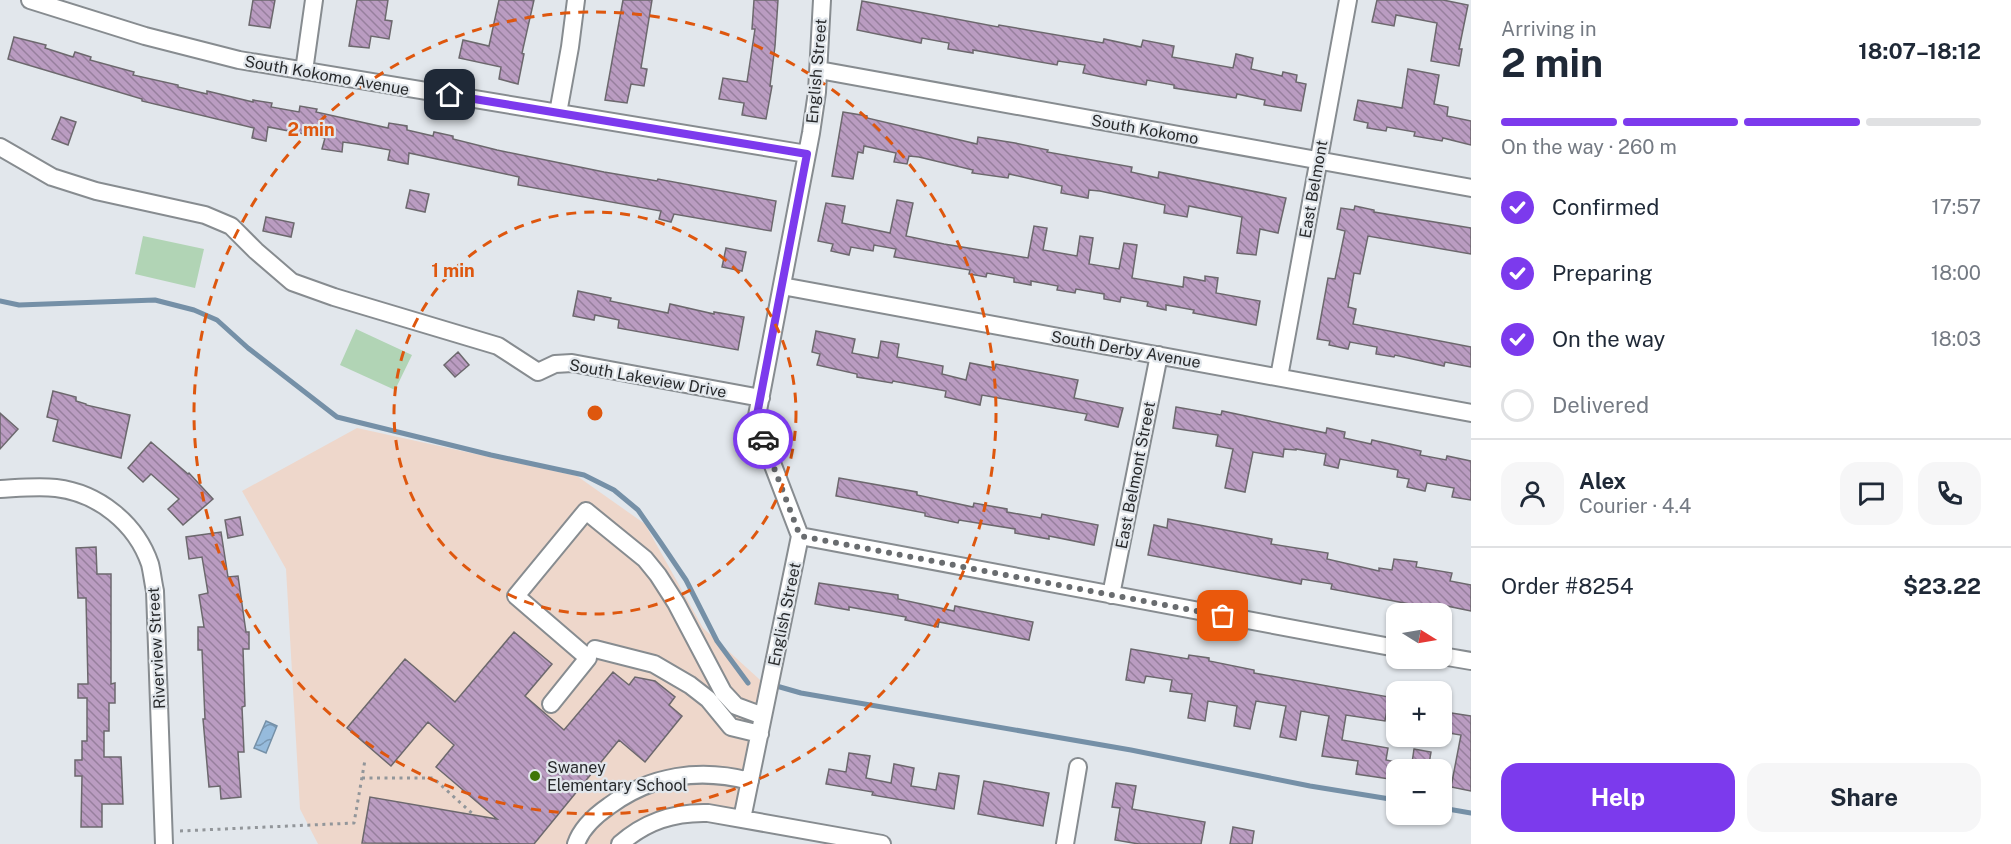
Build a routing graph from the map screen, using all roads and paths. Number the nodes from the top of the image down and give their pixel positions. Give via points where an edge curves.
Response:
1 (30, 0) edge
2 (314, 0) edge
3 (576, 0) edge
4 (822, 0) edge
5 (1348, 0) edge
6 (67, 5) edge
7 (819, 70) junction
8 (304, 71) junction
9 (558, 113) junction
10 (0, 147) edge
11 (807, 154) junction
12 (1318, 161) junction
13 (1471, 188) edge
14 (782, 286) junction
15 (1159, 355) junction
16 (1279, 377) junction
17 (760, 398) junction
18 (1471, 413) edge
19 (0, 489) edge
20 (800, 536) junction
21 (1111, 595) junction
22 (1386, 646) edge
23 (595, 649) dead end
24 (1452, 658) edge
25 (1471, 661) edge
26 (551, 704) dead end
27 (763, 716) junction
28 (760, 734) junction
29 (365, 760) dead end
30 (1078, 767) dead end
31 (362, 778) junction
32 (750, 781) junction
33 (474, 815) dead end
34 (742, 819) junction
35 (178, 831) dead end
36 (164, 844) edge
37 (576, 844) edge
38 (620, 844) edge
39 (882, 844) edge
40 (1065, 844) edge

1 - 6 street, South Kokomo Avenue
2 - 8 street
3 - 9 street
4 - 7 street, English Street
5 - 12 street, East Belmont
6 - 8 street, South Kokomo Avenue via 191,49
7 - 11 street, English Street
7 - 12 street, South Kokomo
8 - 9 street, South Kokomo Avenue
9 - 11 street, South Kokomo Avenue
10 - 17 street, South Lakeview Drive via 52,177 205,215 231,226 292,282 498,346 538,372 555,364 572,363
11 - 14 street, English Street
12 - 13 street, South Kokomo
12 - 16 street, East Belmont
14 - 15 street, South Derby Avenue
14 - 17 street, English Street
15 - 16 street, South Derby Avenue
15 - 21 street, East Belmont Street
16 - 18 street, South Derby Avenue
17 - 20 street, English Street via 756,420
19 - 36 street, Riverview Street via 55,488 90,497 118,516 146,554 155,591
20 - 21 street
20 - 27 street, English Street
21 - 22 street
23 - 28 street via 654,664 708,699 731,727
24 - 25 street
26 - 27 street via 588,658 516,596 586,511 645,559 676,603 723,692 736,706
27 - 28 street, English Street
28 - 32 street, English Street
29 - 31 path
30 - 40 street
31 - 33 path via 433,778
31 - 35 path via 354,823
32 - 34 street, English Street
32 - 37 street via 705,774 652,782 626,794 600,813 579,835
34 - 38 street via 708,813 677,814 651,822
34 - 39 street

